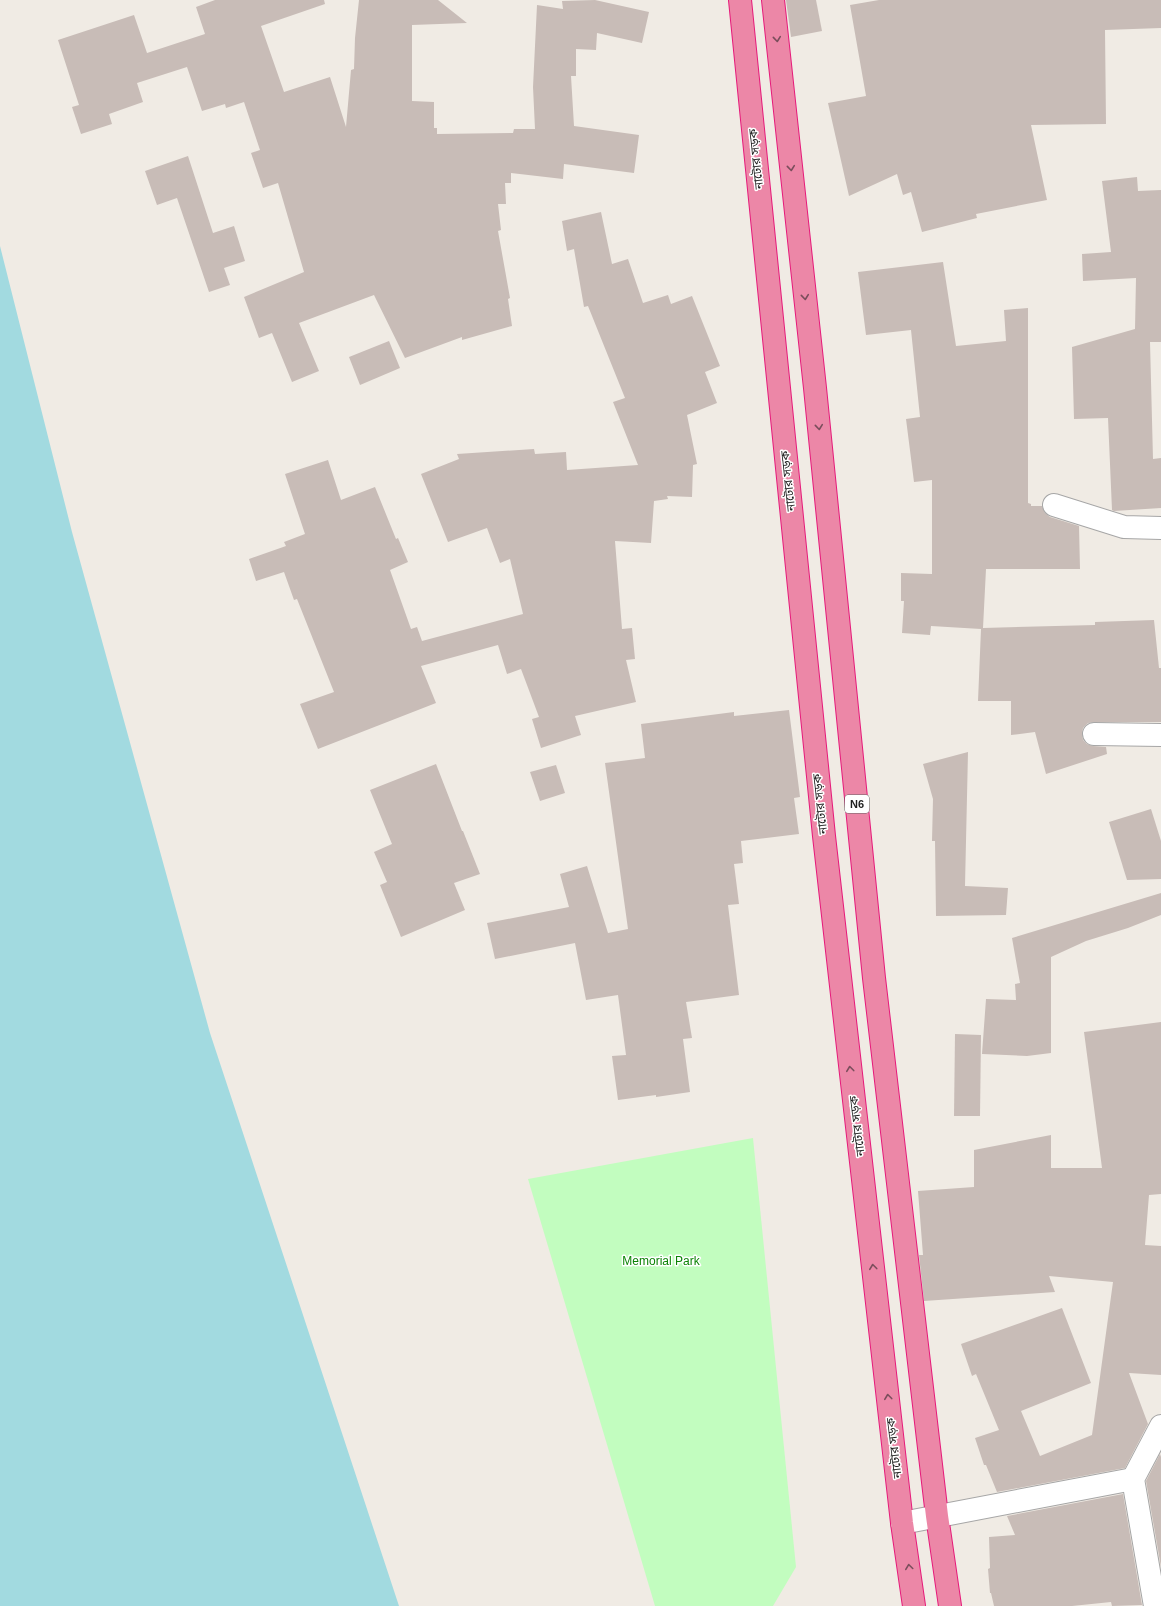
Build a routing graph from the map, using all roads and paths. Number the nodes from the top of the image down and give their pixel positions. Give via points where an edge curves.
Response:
1 (740, 0) edge
2 (773, 0) edge
3 (1054, 505) dead end
4 (1161, 528) edge
5 (1094, 734) dead end
6 (1161, 735) edge
7 (1161, 1426) edge
8 (1133, 1479) junction
9 (938, 1516) junction
10 (902, 1523) junction
11 (914, 1606) edge
12 (950, 1606) edge
13 (1155, 1606) edge

10 -> 1 highway, নাটোর সড়ক via 824,836
2 -> 9 highway, N6 via 874,978
3 - 4 street via 1124,527
5 - 6 street
7 - 8 street
8 - 9 street
8 - 13 street
9 - 10 street
9 - 12 highway, N6
11 -> 10 highway, নাটোর সড়ক

